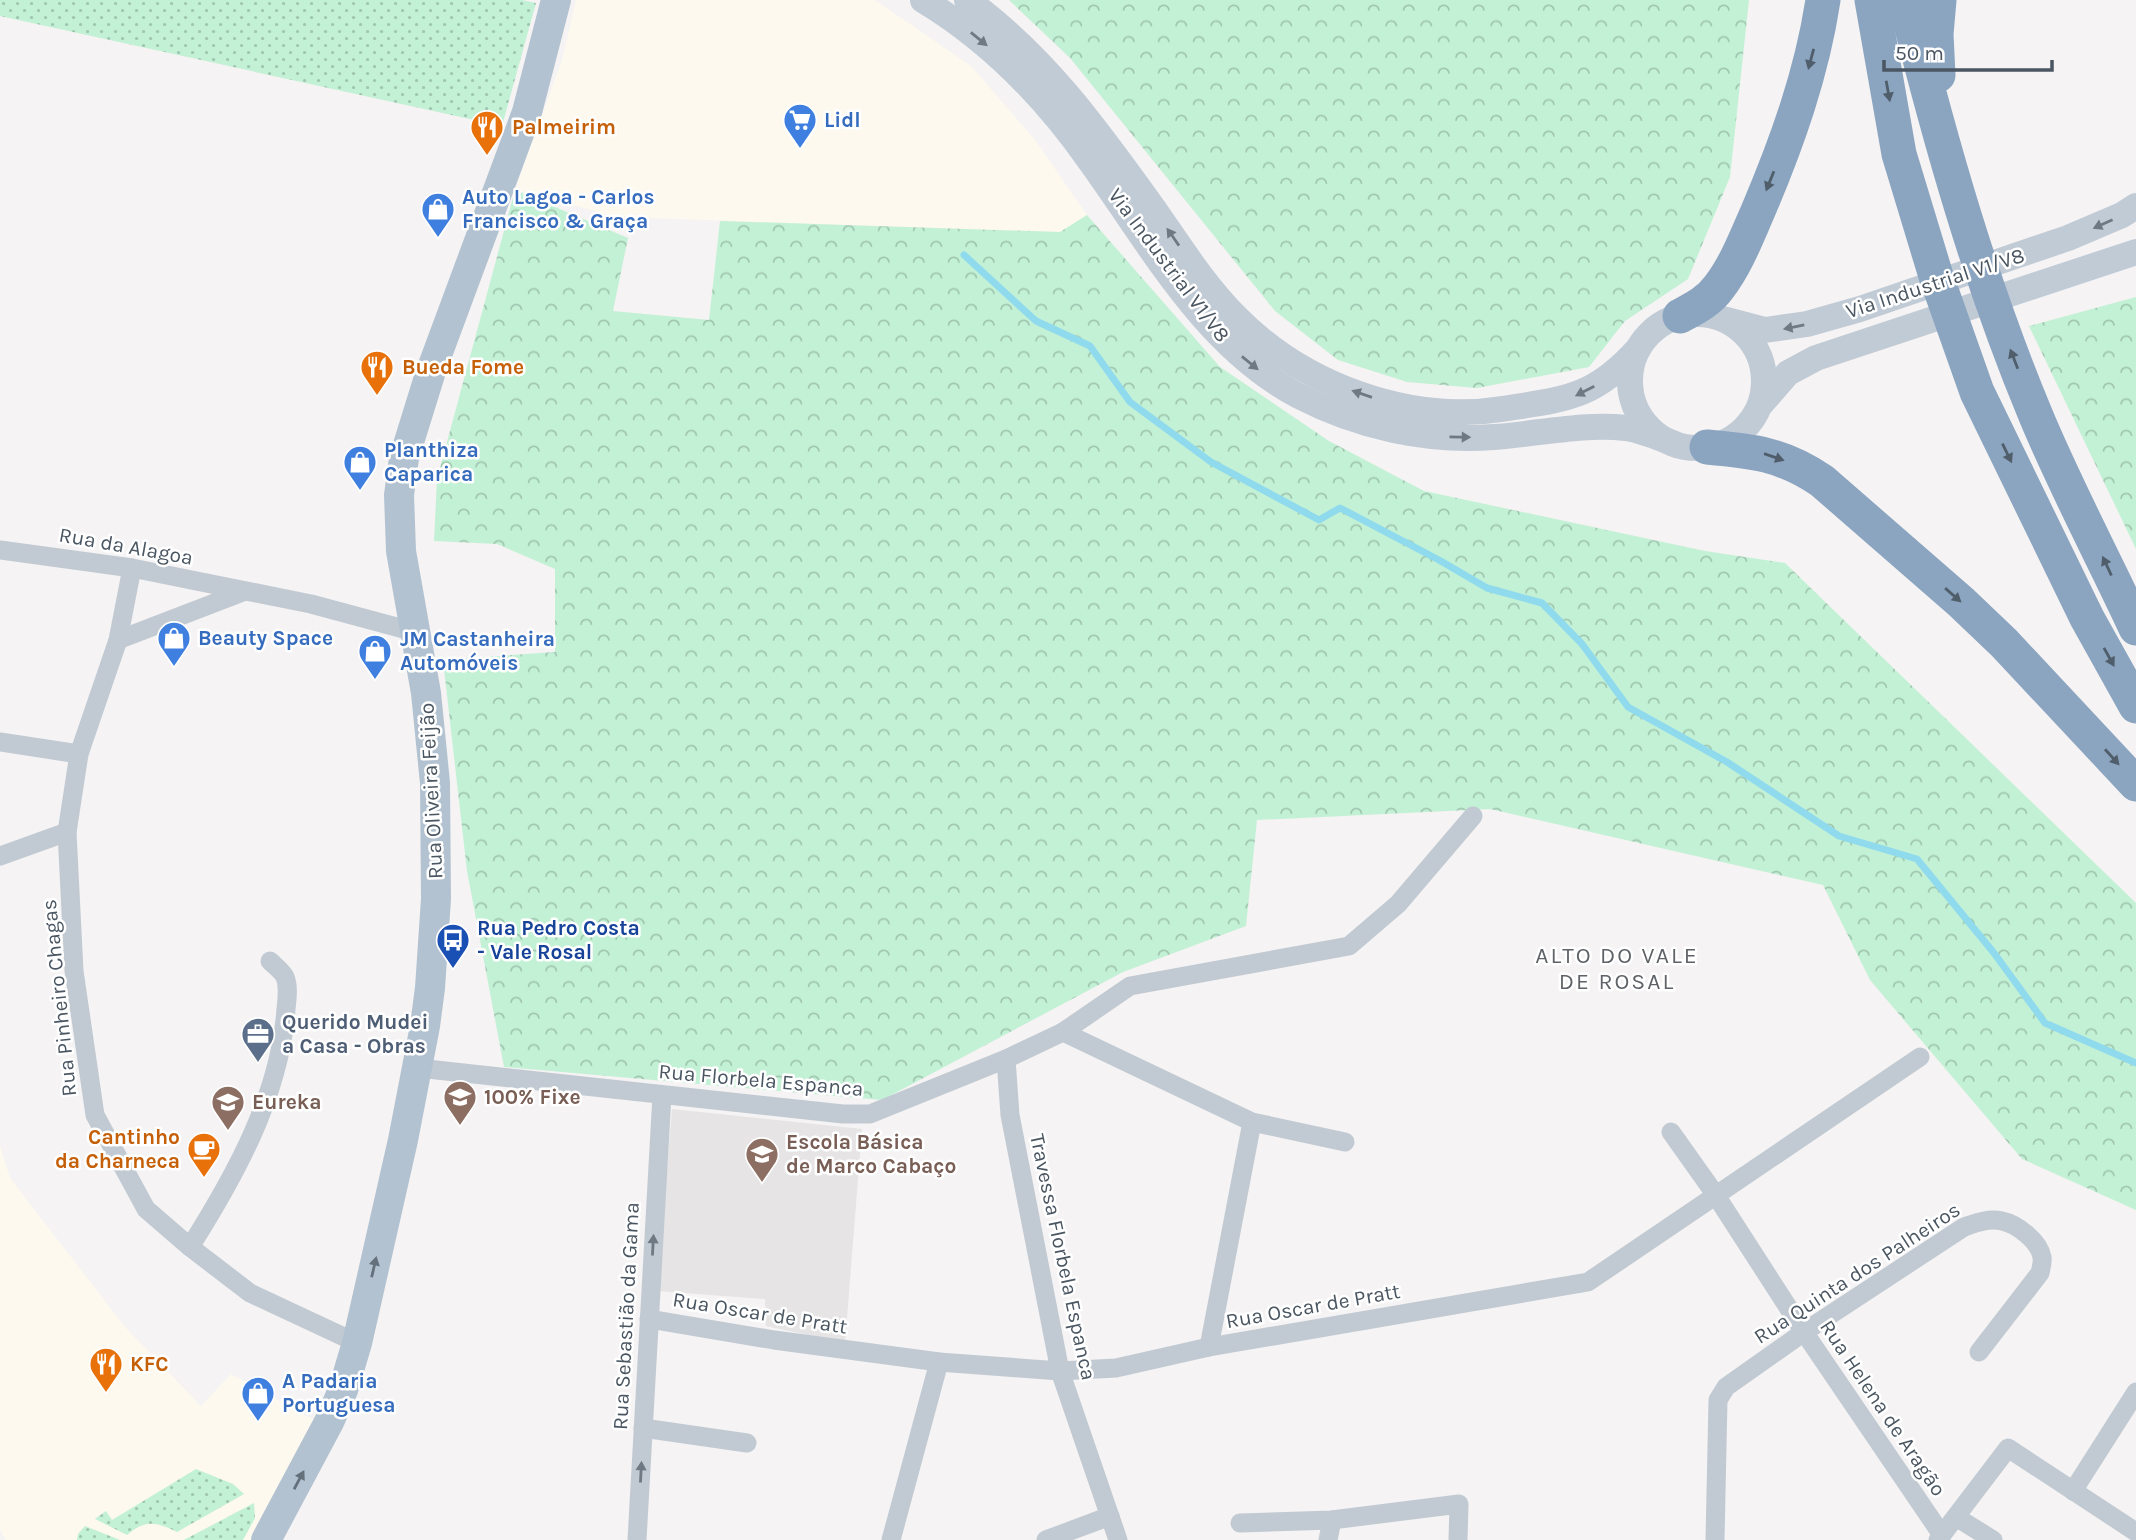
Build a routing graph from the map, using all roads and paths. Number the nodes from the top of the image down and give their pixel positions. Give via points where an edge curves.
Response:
1 (556, 0) edge
2 (923, 0) edge
3 (967, 0) edge
4 (1823, 0) edge
5 (1872, 0) edge
6 (1905, 0) edge
7 (1939, 0) edge
8 (1953, 179) junction
9 (2136, 206) edge
10 (2136, 252) edge
11 (1680, 316) junction
12 (1727, 320) junction
13 (1638, 349) junction
14 (1760, 406) junction
15 (1692, 446) junction
16 (0, 550) edge
17 (132, 568) junction
18 (244, 592) junction
19 (2136, 628) edge
20 (415, 632) junction
21 (118, 640) junction
22 (2136, 706) edge
23 (0, 742) edge
24 (79, 754) junction
25 (2136, 784) edge
26 (1473, 816) dead end
27 (67, 831) junction
28 (0, 856) edge
29 (270, 961) dead end
30 (1063, 1032) junction
31 (1920, 1057) dead end
32 (1006, 1059) junction
33 (418, 1068) junction
34 (662, 1095) junction
35 (1252, 1122) junction
36 (1671, 1132) dead end
37 (1345, 1142) dead end
38 (1715, 1194) junction
39 (190, 1247) junction
40 (649, 1319) junction
41 (1804, 1332) junction
42 (357, 1343) junction
43 (1209, 1347) junction
44 (1979, 1353) dead end
45 (939, 1362) junction
46 (1060, 1371) junction
47 (2136, 1392) edge
48 (643, 1428) junction
49 (747, 1443) dead end
50 (2073, 1491) junction
51 (1110, 1516) junction
52 (1956, 1517) junction
53 (1332, 1520) junction
54 (1240, 1523) dead end
55 (2136, 1532) edge
56 (1940, 1538) edge
57 (266, 1540) edge
58 (637, 1540) edge
59 (891, 1540) edge
60 (1046, 1540) edge
61 (1118, 1540) edge
62 (1328, 1540) edge
63 (1458, 1540) edge
64 (1715, 1540) edge
65 (1993, 1540) edge

1 - 20 main road, Rua Oliveira Feijão via 527,112 431,371 404,458 398,519
2 -> 15 main road, Via Industrial V1/V8 via 981,41 1029,85 1213,329 1250,363 1298,396 1360,421 1425,436 1492,437 1605,427
13 -> 3 main road, Via Industrial V1/V8 via 1615,372 1582,393 1490,411 1398,405 1311,373 1260,339 1223,303 1069,95 1022,45
4 -> 11 highway via 1801,95 1747,238 1719,288
5 -> 22 highway via 1899,154 1977,392 2087,618
6 - 8 highway
7 - 8 highway via 1937,58
19 -> 8 highway via 2036,417
9 -> 12 main road, Via Industrial V1/V8 via 2068,238 1860,309 1786,329 1745,327
10 - 14 main road, Via Industrial V1/V8 via 1799,366
11 - 12 main road via 1696,313
11 - 13 main road via 1656,328
12 - 14 main road via 1757,350 1765,378
13 - 15 main road via 1630,381 1635,405 1648,427 1661,437
14 - 15 main road via 1739,434 1720,444
15 -> 25 highway via 1767,454 1822,481 2004,643
16 - 17 street, Rua da Alagoa
17 - 18 street, Rua da Alagoa
17 - 21 street, Rua Pinheiro Chagas
18 - 20 street, Rua da Alagoa via 311,604
18 - 21 street
20 - 33 main road, Rua Oliveira Feijão via 432,742 436,861 430,988
21 - 24 street, Rua Pinheiro Chagas
23 - 24 street
24 - 27 street, Rua Pinheiro Chagas
26 - 30 street, Rua Florbela Espanca via 1398,904 1349,946 1130,986
27 - 28 street
27 - 39 street, Rua Pinheiro Chagas via 75,971 95,1115 146,1209
29 - 39 street via 284,976 287,990 277,1061 247,1146
30 - 32 street, Rua Florbela Espanca
30 - 35 street
31 - 38 street, Rua Oscar de Pratt
32 - 34 street, Rua Florbela Espanca via 870,1114
32 - 46 street, Travessa Florbela Espanca via 1010,1115
33 - 34 street, Rua Florbela Espanca
42 -> 33 main road, Rua Oliveira Feijão
40 -> 34 street, Rua Sebastião da Gama
35 - 37 street
35 - 43 street
36 - 38 street, Rua Helena de Aragão
38 - 41 street, Rua Helena de Aragão
38 - 43 street, Rua Oscar de Pratt via 1588,1282
39 - 42 street, Rua Pinheiro Chagas via 250,1293
40 - 45 street, Rua Oscar de Pratt
40 - 48 street, Rua Sebastião da Gama
41 - 44 street, Rua Quinta dos Palheiros via 1964,1227 2003,1221 2035,1242 2043,1258 2040,1273
41 - 56 street, Rua Helena de Aragão
41 - 64 street, Rua Quinta dos Palheiros via 1726,1387 1718,1400
57 -> 42 main road, Rua Oliveira Feijão via 330,1422
43 - 46 street, Rua Oscar de Pratt via 1116,1368
45 - 46 street, Rua Oscar de Pratt
45 - 59 street
46 - 51 street, Travessa Florbela Espanca
47 - 50 street
48 - 49 street
58 -> 48 street, Rua Sebastião da Gama
50 - 52 street via 2008,1448
50 - 55 street
51 - 60 street
51 - 61 street, Travessa Florbela Espanca
52 - 56 street
52 - 65 street
53 - 54 street
53 - 62 street
53 - 63 street via 1459,1503

